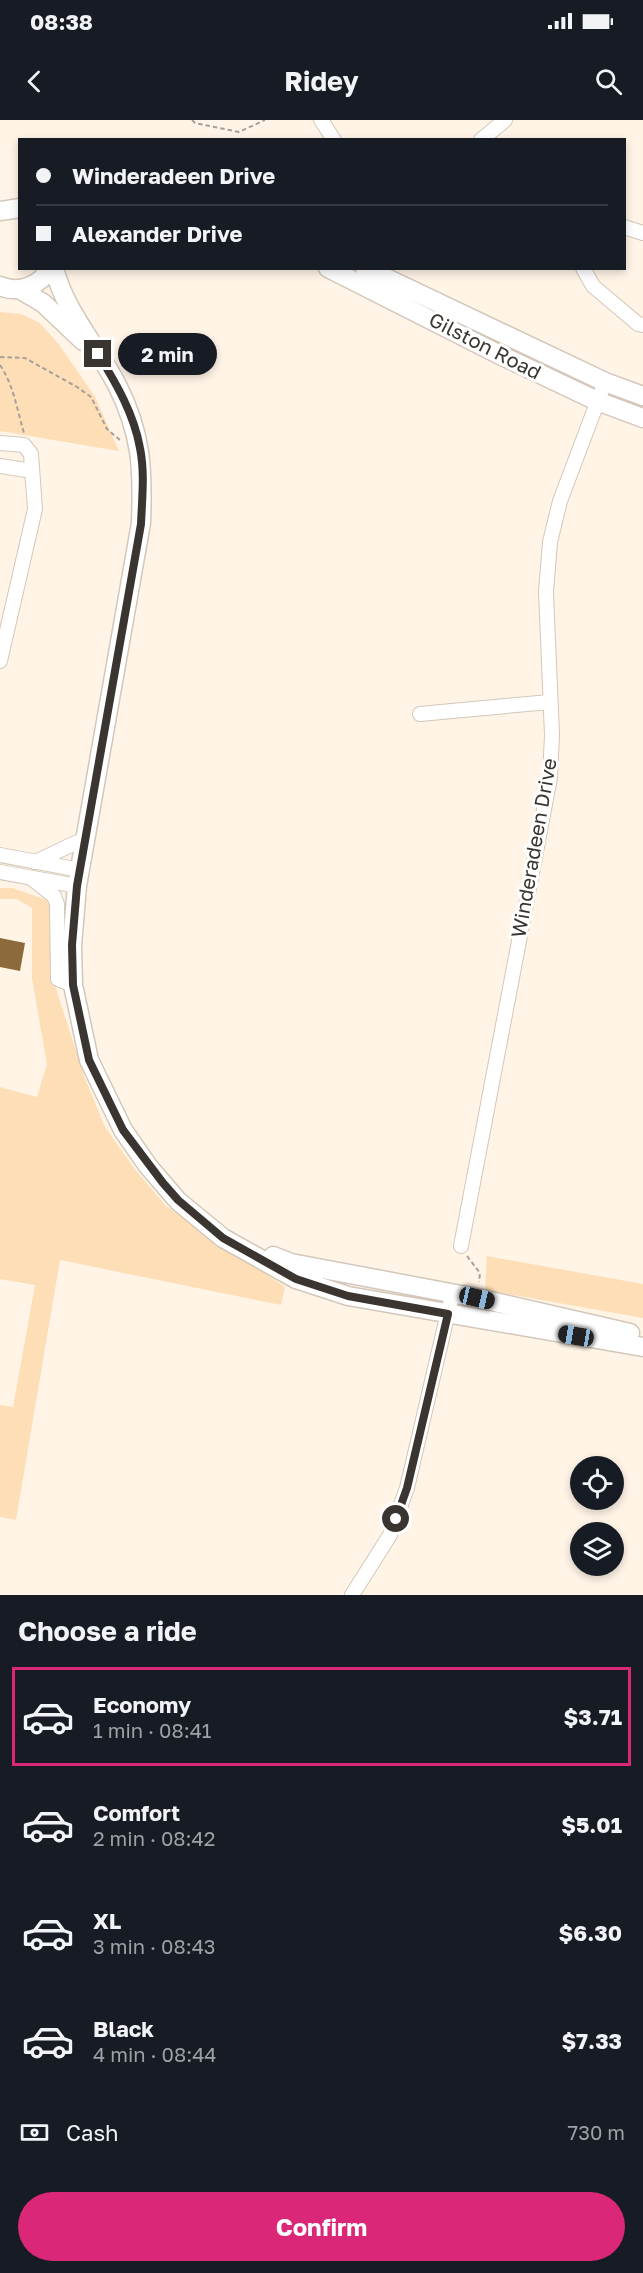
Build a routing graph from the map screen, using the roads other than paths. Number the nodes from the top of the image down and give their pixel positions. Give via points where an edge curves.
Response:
1 (321, 120) edge
2 (505, 120) edge
3 (333, 138) edge
4 (483, 138) edge
5 (626, 229) edge
6 (643, 233) edge
7 (50, 270) edge
8 (53, 270) edge
9 (332, 270) edge
10 (369, 270) edge
11 (584, 270) edge
12 (0, 286) edge
13 (19, 289) junction
14 (643, 325) edge
15 (98, 354) junction
16 (605, 382) junction
17 (643, 396) edge
18 (597, 400) junction
19 (643, 418) edge
20 (0, 443) edge
21 (0, 466) edge
22 (32, 471) junction
23 (0, 661) edge
24 (549, 702) junction
25 (420, 714) dead end
26 (86, 839) junction
27 (0, 855) edge
28 (34, 862) junction
29 (0, 872) edge
30 (32, 878) junction
31 (79, 878) junction
32 (73, 985) junction
33 (223, 1238) junction
34 (461, 1246) road end
35 (452, 1294) junction
36 (448, 1314) junction
37 (643, 1336) edge
38 (643, 1347) edge
39 (352, 1595) edge

1 - 3 street
2 - 4 street
5 - 6 street
7 - 13 main road via 40,281
8 - 15 main road
9 - 18 main road, Gilston Road
10 - 16 main road, Gilston Road
11 - 14 street via 593,286
12 - 13 main road
13 - 15 main road via 43,303
15 - 26 main road via 126,404 140,449 143,484 141,524
16 - 17 main road, Gilston Road
16 - 18 street, Winderadeen Drive
18 - 19 main road, Gilston Road
18 - 24 street, Winderadeen Drive via 560,501 550,542 546,592
20 - 22 street via 24,445 31,454
21 - 22 street
22 - 23 street via 35,509
24 - 25 street
24 - 34 street, Winderadeen Drive via 550,778
26 - 28 street
26 - 31 main road
27 - 28 street
28 - 31 street
29 - 30 street
30 - 31 street
30 - 32 street via 54,896 58,979
31 - 32 main road via 72,945
32 - 33 main road via 89,1060 123,1130 178,1200
33 - 35 main road via 291,1263
33 - 36 main road via 296,1279 348,1296
35 - 36 street
35 - 37 main road
36 - 38 main road
36 - 39 street via 407,1488 390,1535

